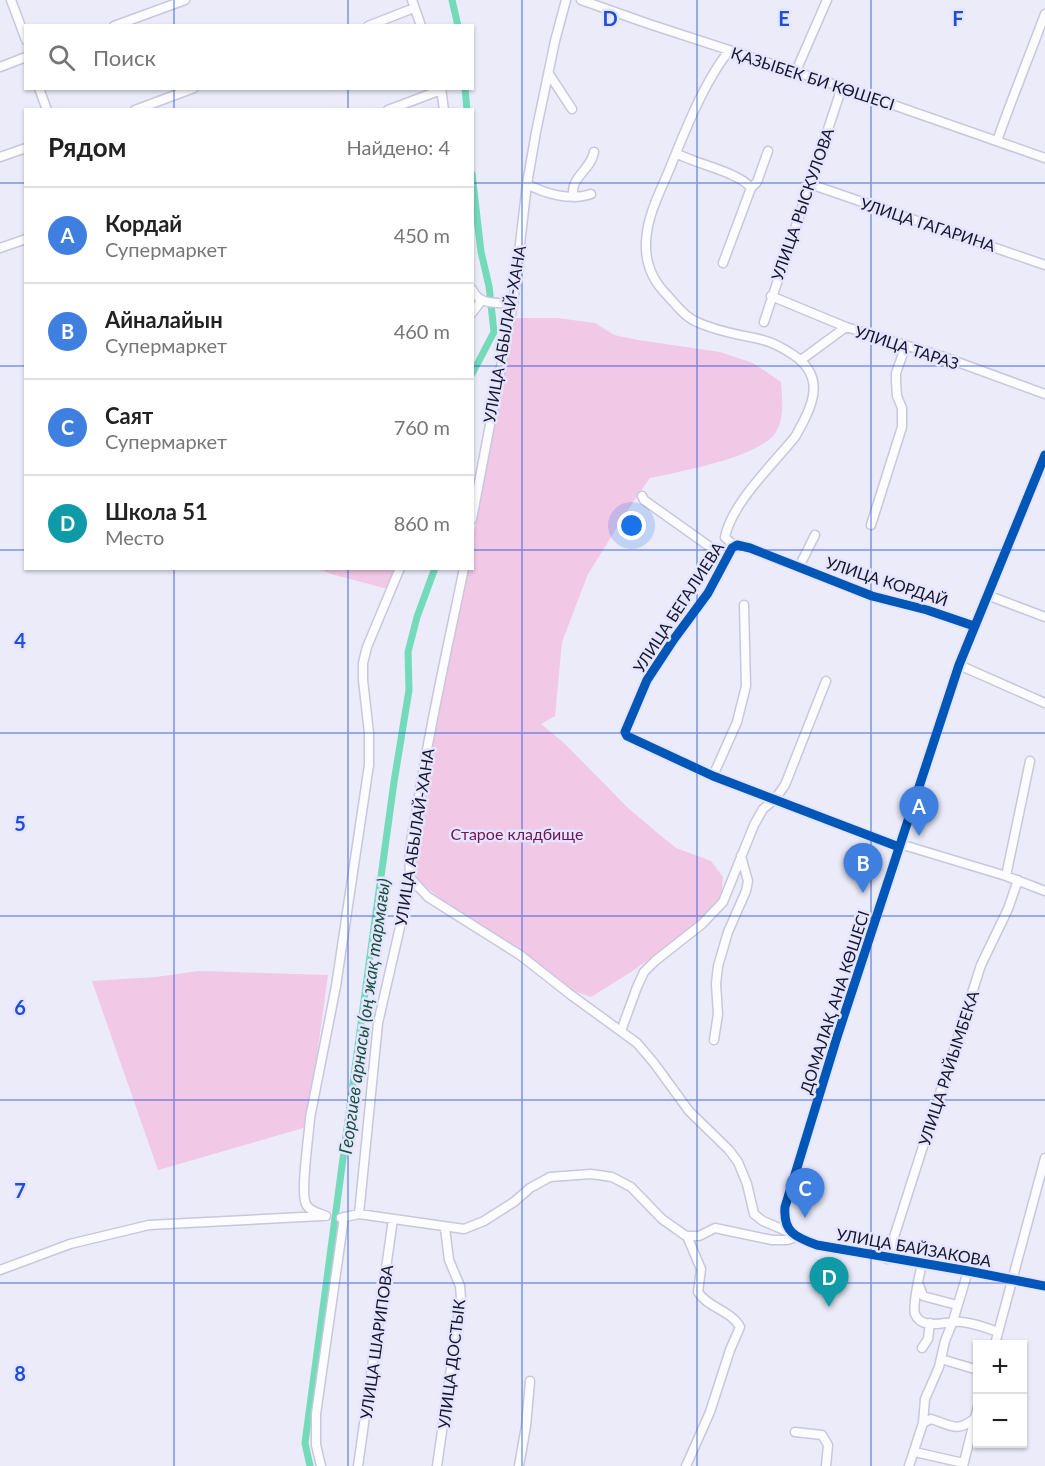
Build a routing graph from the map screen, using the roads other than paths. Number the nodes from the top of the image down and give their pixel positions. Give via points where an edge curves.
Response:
1 (11, 0) edge
2 (185, 0) edge
3 (566, 0) edge
4 (581, 0) edge
5 (827, 0) edge
6 (413, 4) edge
7 (1045, 14) edge
8 (119, 24) edge
9 (372, 24) edge
10 (420, 24) edge
11 (24, 35) edge
12 (729, 51) junction
13 (24, 58) edge
14 (0, 67) edge
15 (796, 71) junction
16 (549, 74) junction
17 (842, 87) junction
18 (40, 90) edge
19 (189, 90) edge
20 (438, 90) edge
21 (441, 90) edge
22 (46, 108) edge
23 (140, 108) edge
24 (393, 108) edge
25 (444, 108) edge
26 (572, 109) dead end
27 (997, 141) junction
28 (24, 149) edge
29 (768, 151) dead end
30 (594, 152) dead end
31 (676, 153) junction
32 (0, 157) edge
33 (1045, 158) edge
34 (527, 184) junction
35 (810, 184) junction
36 (751, 188) junction
37 (591, 194) dead end
38 (574, 197) junction
39 (24, 240) edge
40 (0, 248) edge
41 (723, 263) dead end
42 (1045, 265) edge
43 (474, 294) edge
44 (771, 296) junction
45 (488, 302) junction
46 (513, 304) junction
47 (474, 312) edge
48 (764, 322) dead end
49 (846, 327) junction
50 (906, 345) junction
51 (801, 360) junction
52 (1045, 394) edge
53 (1045, 455) edge
54 (642, 496) dead end
55 (474, 509) edge
56 (871, 525) dead end
57 (815, 535) dead end
58 (736, 545) junction
59 (727, 559) junction
60 (800, 567) junction
61 (399, 570) edge
62 (464, 570) edge
63 (987, 595) junction
64 (744, 605) dead end
65 (1045, 617) edge
66 (974, 626) junction
67 (959, 665) junction
68 (826, 681) dead end
69 (1045, 703) edge
70 (1030, 761) dead end
71 (713, 776) junction
72 (775, 799) junction
73 (899, 845) junction
74 (741, 856) junction
75 (1006, 876) junction
76 (411, 879) junction
77 (1018, 880) junction
78 (1045, 891) edge
79 (621, 1031) junction
80 (714, 1040) dead end
81 (1045, 1158) edge
82 (359, 1214) junction
83 (393, 1219) junction
84 (785, 1224) joint
85 (446, 1228) junction
86 (795, 1235) junction
87 (687, 1236) junction
88 (887, 1258) junction
89 (922, 1263) junction
90 (0, 1270) edge
91 (968, 1271) junction
92 (1013, 1280) junction
93 (919, 1286) junction
94 (1045, 1286) edge
95 (957, 1305) junction
96 (954, 1322) junction
97 (930, 1323) junction
98 (998, 1332) junction
99 (995, 1340) edge
100 (922, 1348) dead end
101 (941, 1359) junction
102 (973, 1369) edge
103 (530, 1381) dead end
104 (973, 1420) edge
105 (923, 1423) junction
106 (973, 1423) edge
107 (795, 1432) dead end
108 (915, 1452) junction
109 (963, 1465) edge
110 (321, 1466) edge
111 (358, 1466) edge
112 (437, 1466) edge
113 (519, 1466) edge
114 (686, 1466) edge
115 (826, 1466) edge
116 (909, 1466) edge

1 - 11 street
2 - 8 street
3 - 16 street, УЛИЦА АБЫЛАЙ-ХАНА
4 - 12 street, ҚАЗЫБЕК БИ КӨШЕСІ
5 - 15 street
6 - 9 street
6 - 10 street
7 - 27 street
12 - 15 street, ҚАЗЫБЕК БИ КӨШЕСІ
12 - 31 street
13 - 14 street
15 - 17 street, ҚАЗЫБЕК БИ КӨШЕСІ
16 - 26 street
16 - 34 street, УЛИЦА АБЫЛАЙ-ХАНА
17 - 27 street, ҚАЗЫБЕК БИ КӨШЕСІ
17 - 35 street, УЛИЦА РЫСКУЛОВА
18 - 22 street
19 - 23 street
20 - 24 street
21 - 25 street
27 - 33 street, ҚАЗЫБЕК БИ КӨШЕСІ
28 - 32 street
29 - 36 street
30 - 38 street via 590,166 572,188
31 - 36 street via 731,175
31 - 51 street via 653,208 646,241 656,285 695,321 766,341
34 - 38 street
34 - 46 street, УЛИЦА АБЫЛАЙ-ХАНА
35 - 42 street, УЛИЦА ГАГАРИНА
35 - 44 street, УЛИЦА РЫСКУЛОВА
36 - 41 street
37 - 38 street
39 - 40 street
43 - 45 street
44 - 48 street, УЛИЦА РЫСКУЛОВА
44 - 49 street, УЛИЦА ТАРАЗ
45 - 46 street
45 - 47 street
46 - 55 street, УЛИЦА АБЫЛАЙ-ХАНА
49 - 50 street, УЛИЦА ТАРАЗ
49 - 51 street
50 - 52 street, УЛИЦА ТАРАЗ
50 - 56 street via 896,373 902,426
51 - 58 street, УЛИЦА БЕГАЛИЕВА via 813,377 812,400 801,426 736,511 725,535
53 - 63 street, ДОМАЛАҚ АНА КӨШЕСІ
54 - 59 street
57 - 60 street
58 - 59 street, УЛИЦА БЕГАЛИЕВА
58 - 60 street, УЛИЦА КОРДАЙ
59 - 71 street, УЛИЦА БЕГАЛИЕВА via 647,680 625,735
60 - 66 street, УЛИЦА КОРДАЙ via 872,596
61 - 90 street via 363,663 369,765 334,996 310,1118 303,1193 312,1211 326,1215 149,1225 70,1244
62 - 76 street, УЛИЦА АБЫЛАЙ-ХАНА via 421,780 410,847
63 - 65 street
63 - 66 street, ДОМАЛАҚ АНА КӨШЕСІ
64 - 71 street via 746,686 737,722
66 - 67 street, ДОМАЛАҚ АНА КӨШЕСІ
67 - 69 street
67 - 73 street, ДОМАЛАҚ АНА КӨШЕСІ
68 - 72 street via 789,775
70 - 75 street
71 - 72 street, УЛИЦА БЕГАЛИЕВА
72 - 73 street, УЛИЦА БЕГАЛИЕВА
72 - 74 street via 763,809
73 - 75 street, УЛИЦА БЕГАЛИЕВА
73 - 84 street, ДОМАЛАҚ АНА КӨШЕСІ via 790,1189
74 - 79 street via 715,912 644,972
74 - 80 street via 746,891 718,966
75 - 77 street, УЛИЦА БЕГАЛИЕВА
76 - 79 street, УЛИЦА БАЙЗАКОВА via 428,897 520,955
76 - 82 street, УЛИЦА АБЫЛАЙ-ХАНА via 378,1023
77 - 78 street, УЛИЦА БЕГАЛИЕВА
77 - 88 street, УЛИЦА РАЙЫМБЕКА via 981,965
79 - 86 street, УЛИЦА БАЙЗАКОВА via 637,1043 689,1111 738,1162 754,1214
81 - 92 street
82 - 83 street
82 - 110 street via 343,1218 316,1414
83 - 85 street
83 - 111 street, УЛИЦА ШАРИПОВА
84 - 86 street, УЛИЦА БАЙЗАКОВА
85 - 87 street via 473,1227 550,1177 591,1174 612,1177 631,1187 662,1219
85 - 112 street, УЛИЦА ДОСТЫК via 449,1260 460,1286 460,1334
86 - 87 street via 787,1240 772,1240 715,1228 699,1236
86 - 88 street, УЛИЦА БАЙЗАКОВА via 817,1245
87 - 114 street via 701,1269 698,1292 740,1328
88 - 89 street, УЛИЦА БАЙЗАКОВА
89 - 91 street, УЛИЦА БАЙЗАКОВА
89 - 93 street
91 - 92 street, УЛИЦА БАЙЗАКОВА
91 - 95 street
92 - 94 street, УЛИЦА БАЙЗАКОВА
92 - 98 street
93 - 95 street via 923,1296
93 - 97 street via 915,1314
95 - 96 street
96 - 97 street
96 - 98 street
96 - 101 street
97 - 100 street via 928,1340
98 - 99 street
101 - 102 street
101 - 105 street via 925,1399
103 - 113 street
104 - 105 street via 958,1427 931,1419
105 - 108 street
106 - 109 street
107 - 115 street via 822,1435 828,1445
108 - 109 street
108 - 116 street

